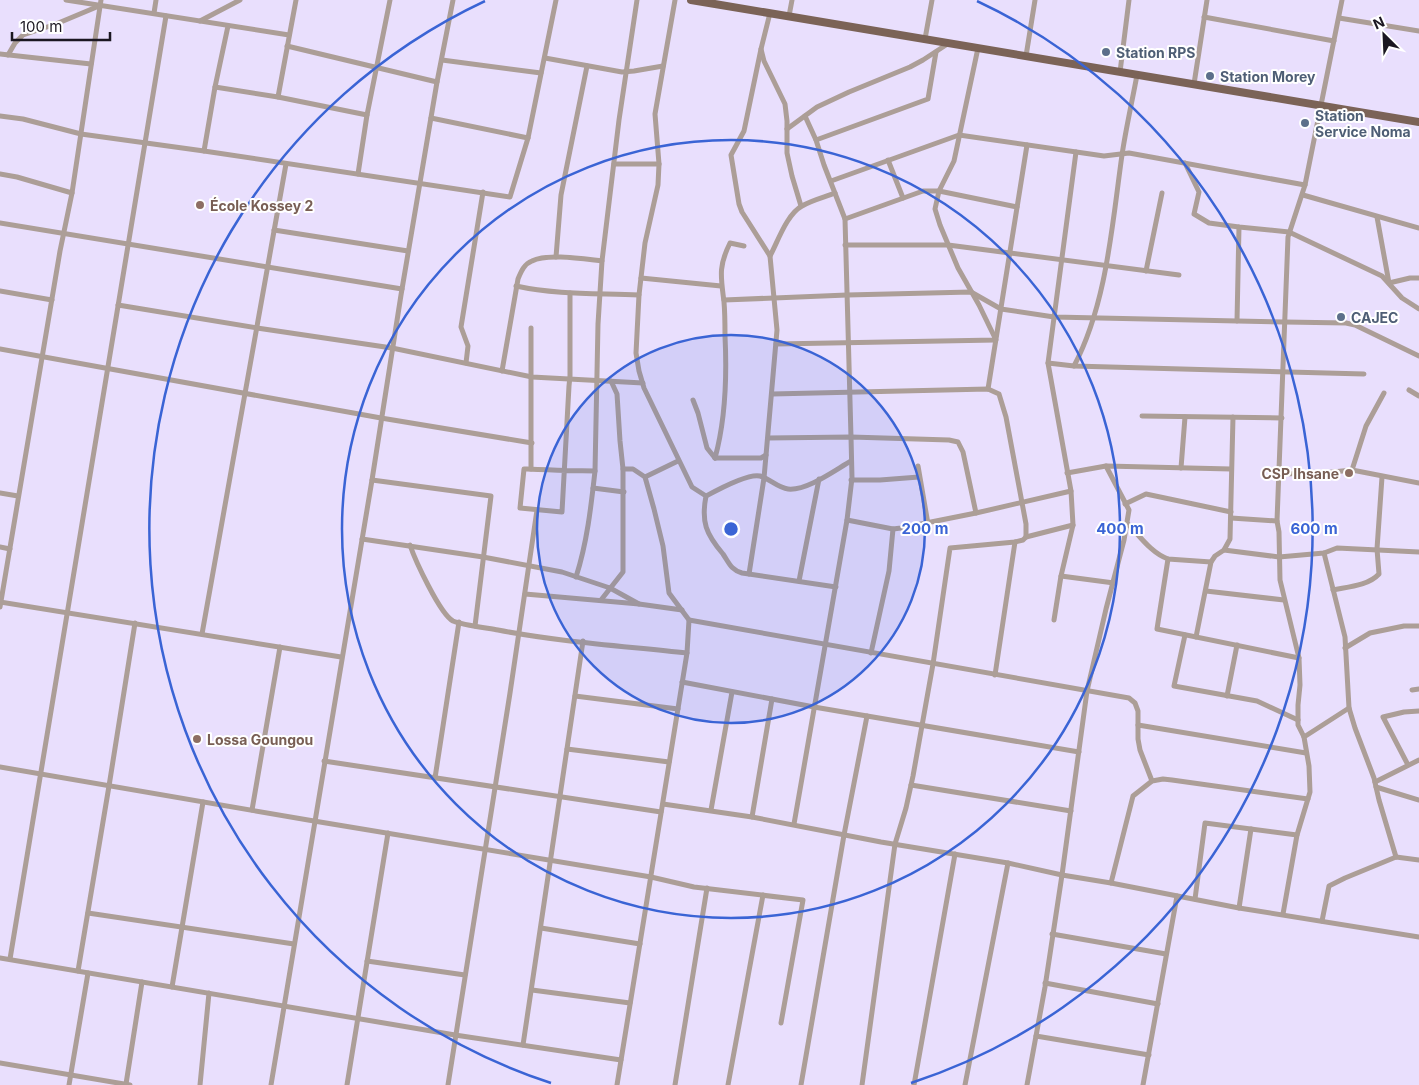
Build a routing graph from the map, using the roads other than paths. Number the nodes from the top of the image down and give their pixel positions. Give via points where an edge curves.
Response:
1 (66, 0) edge
2 (156, 0) edge
3 (240, 0) edge
4 (296, 0) edge
5 (390, 0) edge
6 (453, 0) edge
7 (556, 0) edge
8 (637, 0) edge
9 (675, 0) edge
10 (691, 0) edge
11 (792, 0) edge
12 (932, 0) edge
13 (1035, 0) edge
14 (1129, 0) edge
15 (1207, 0) edge
16 (1342, 0) edge
17 (100, 3) edge
18 (154, 13) junction
19 (770, 13) junction
20 (166, 16) junction
21 (789, 16) junction
22 (1204, 17) junction
23 (1338, 18) junction
24 (200, 21) junction
25 (228, 26) junction
26 (1419, 31) edge
27 (289, 35) junction
28 (925, 40) junction
29 (1334, 41) junction
30 (949, 43) junction
31 (287, 46) junction
32 (978, 48) junction
33 (761, 49) junction
34 (936, 52) junction
35 (0, 54) edge
36 (8, 55) junction
37 (1026, 56) junction
38 (545, 58) junction
39 (442, 60) junction
40 (91, 64) junction
41 (587, 66) junction
42 (663, 66) junction
43 (376, 68) junction
44 (625, 72) junction
45 (1120, 72) junction
46 (541, 73) junction
47 (1137, 75) junction
48 (437, 82) junction
49 (1194, 84) junction
50 (215, 87) junction
51 (278, 97) junction
52 (1322, 106) junction
53 (367, 115) junction
54 (0, 116) edge
55 (805, 116) junction
56 (432, 118) junction
57 (1419, 122) edge
58 (787, 129) junction
59 (81, 134) junction
60 (960, 135) junction
61 (528, 138) junction
62 (816, 140) junction
63 (145, 143) junction
64 (1027, 145) junction
65 (204, 151) junction
66 (1076, 152) junction
67 (1122, 153) junction
68 (888, 160) junction
69 (1185, 163) junction
70 (286, 164) junction
71 (614, 164) junction
72 (659, 164) junction
73 (0, 174) edge
74 (358, 174) junction
75 (831, 181) junction
76 (420, 183) junction
77 (1305, 185) junction
78 (939, 191) junction
79 (483, 192) junction
80 (1162, 192) dead end
81 (72, 193) junction
82 (835, 193) junction
83 (1303, 195) junction
84 (903, 198) junction
85 (802, 206) junction
86 (1017, 207) junction
87 (1378, 217) junction
88 (845, 219) junction
89 (0, 223) edge
90 (1240, 227) junction
91 (1419, 228) edge
92 (274, 230) junction
93 (1289, 232) junction
94 (64, 233) junction
95 (128, 244) junction
96 (846, 245) junction
97 (948, 245) junction
98 (744, 246) dead end
99 (408, 252) junction
100 (1010, 252) junction
101 (770, 256) junction
102 (556, 257) junction
103 (1062, 260) junction
104 (602, 261) junction
105 (1105, 265) junction
106 (268, 267) junction
107 (1146, 271) junction
108 (1179, 275) dead end
109 (641, 278) junction
110 (1419, 278) edge
111 (1390, 283) junction
112 (516, 286) junction
113 (721, 286) junction
114 (402, 289) junction
115 (0, 291) edge
116 (972, 292) junction
117 (570, 293) junction
118 (600, 293) junction
119 (639, 294) junction
120 (847, 295) junction
121 (774, 298) junction
122 (52, 300) junction
123 (724, 300) junction
124 (118, 305) junction
125 (1000, 309) junction
126 (1419, 309) edge
127 (1054, 317) junction
128 (1094, 318) junction
129 (1237, 321) junction
130 (1285, 322) junction
131 (256, 328) junction
132 (531, 328) dead end
133 (996, 340) junction
134 (850, 342) junction
135 (776, 344) junction
136 (392, 348) junction
137 (0, 349) edge
138 (42, 356) junction
139 (1419, 356) edge
140 (466, 363) junction
141 (1048, 363) junction
142 (1074, 366) junction
143 (108, 368) junction
144 (502, 371) junction
145 (1284, 371) junction
146 (1364, 374) dead end
147 (532, 377) junction
148 (570, 379) junction
149 (596, 381) junction
150 (611, 382) junction
151 (643, 383) junction
152 (988, 389) junction
153 (1409, 390) dead end
154 (245, 393) junction
155 (850, 393) junction
156 (1384, 393) dead end
157 (772, 394) junction
158 (1419, 396) edge
159 (692, 400) dead end
160 (1142, 416) dead end
161 (1185, 417) junction
162 (1233, 417) junction
163 (381, 418) junction
164 (1282, 418) junction
165 (851, 437) junction
166 (768, 438) junction
167 (532, 442) junction
168 (766, 455) junction
169 (715, 458) junction
170 (852, 460) junction
171 (678, 461) junction
172 (918, 466) dead end
173 (1106, 466) junction
174 (1181, 468) junction
175 (532, 469) junction
176 (623, 469) junction
177 (1231, 469) junction
178 (564, 470) junction
179 (1352, 470) junction
180 (595, 471) junction
181 (1067, 474) junction
182 (1279, 474) junction
183 (645, 477) junction
184 (1382, 477) junction
185 (764, 478) junction
186 (920, 478) junction
187 (819, 479) junction
188 (372, 480) junction
189 (851, 480) junction
190 (1419, 483) edge
191 (593, 488) junction
192 (1071, 491) junction
193 (624, 492) junction
194 (0, 493) edge
195 (18, 496) junction
196 (706, 496) junction
197 (1023, 502) junction
198 (1126, 504) junction
199 (537, 510) junction
200 (1231, 512) junction
201 (976, 513) junction
202 (1231, 518) junction
203 (847, 520) junction
204 (1277, 521) junction
205 (1127, 523) junction
206 (928, 524) junction
207 (1073, 524) junction
208 (893, 529) junction
209 (1026, 537) junction
210 (362, 539) junction
211 (1015, 542) junction
212 (410, 545) junction
213 (0, 547) edge
214 (10, 549) junction
215 (1377, 549) junction
216 (1224, 550) junction
217 (1419, 552) edge
218 (1324, 553) junction
219 (483, 557) junction
220 (1278, 557) junction
221 (1168, 559) junction
222 (1212, 562) junction
223 (530, 566) junction
224 (749, 574) junction
225 (1061, 576) junction
226 (576, 577) junction
227 (799, 581) junction
228 (1114, 584) junction
229 (836, 587) junction
230 (610, 588) junction
231 (1333, 590) junction
232 (1206, 591) junction
233 (525, 594) junction
234 (601, 600) junction
235 (1284, 600) junction
236 (0, 603) edge
237 (639, 604) junction
238 (682, 610) junction
239 (67, 613) junction
240 (689, 620) junction
241 (1054, 620) dead end
242 (460, 622) junction
243 (135, 624) junction
244 (475, 626) junction
245 (1419, 626) edge
246 (202, 634) junction
247 (518, 634) junction
248 (1185, 635) junction
249 (1196, 637) junction
250 (583, 642) junction
251 (826, 645) junction
252 (1237, 645) junction
253 (280, 647) junction
254 (1345, 648) junction
255 (687, 653) junction
256 (871, 653) junction
257 (341, 657) junction
258 (1299, 658) junction
259 (933, 664) junction
260 (995, 675) junction
261 (682, 682) junction
262 (1419, 689) edge
263 (1087, 690) junction
264 (1412, 690) dead end
265 (732, 692) junction
266 (575, 696) junction
267 (1227, 696) junction
268 (772, 699) junction
269 (814, 707) junction
270 (1349, 708) junction
271 (678, 709) junction
272 (1419, 711) edge
273 (867, 716) junction
274 (1298, 720) junction
275 (921, 725) junction
276 (1138, 725) junction
277 (1304, 737) junction
278 (567, 749) junction
279 (1079, 752) junction
280 (1306, 753) junction
281 (1419, 760) edge
282 (324, 761) junction
283 (669, 762) junction
284 (1408, 765) junction
285 (0, 767) edge
286 (41, 774) junction
287 (435, 778) junction
288 (1152, 781) junction
289 (911, 785) junction
290 (1376, 785) junction
291 (109, 786) junction
292 (495, 787) junction
293 (560, 797) junction
294 (1308, 799) junction
295 (1419, 800) edge
296 (204, 802) junction
297 (663, 804) junction
298 (252, 810) junction
299 (711, 810) junction
300 (1071, 811) junction
301 (661, 812) junction
302 (752, 817) junction
303 (314, 821) junction
304 (794, 824) junction
305 (1251, 829) junction
306 (388, 833) junction
307 (844, 835) junction
308 (1297, 835) junction
309 (895, 844) junction
310 (485, 849) junction
311 (955, 854) junction
312 (1396, 857) junction
313 (551, 860) junction
314 (1419, 860) edge
315 (1008, 863) junction
316 (1062, 876) junction
317 (651, 877) junction
318 (1111, 883) junction
319 (707, 888) junction
320 (763, 895) junction
321 (1177, 896) junction
322 (1195, 899) junction
323 (1239, 908) junction
324 (88, 914) junction
325 (1283, 914) junction
326 (1322, 921) junction
327 (182, 927) junction
328 (541, 928) junction
329 (1052, 934) junction
330 (1419, 937) edge
331 (294, 944) junction
332 (640, 944) junction
333 (1166, 954) junction
334 (0, 958) edge
335 (10, 959) junction
336 (367, 960) junction
337 (78, 971) junction
338 (88, 973) junction
339 (465, 976) junction
340 (142, 982) junction
341 (1046, 983) junction
342 (172, 987) junction
343 (532, 990) junction
344 (209, 993) junction
345 (630, 1003) junction
346 (1158, 1004) junction
347 (284, 1006) junction
348 (358, 1018) junction
349 (782, 1023) dead end
350 (456, 1035) junction
351 (1036, 1036) junction
352 (523, 1046) junction
353 (1148, 1055) junction
354 (621, 1060) junction
355 (0, 1063) edge
356 (71, 1075) junction
357 (69, 1085) edge
358 (128, 1085) edge
359 (200, 1085) edge
360 (271, 1085) edge
361 (347, 1085) edge
362 (448, 1085) edge
363 (617, 1085) edge
364 (675, 1085) edge
365 (728, 1085) edge
366 (801, 1085) edge
367 (862, 1085) edge
368 (914, 1085) edge
369 (965, 1085) edge
370 (1027, 1085) edge
371 (1143, 1085) edge

1 - 17 street
2 - 18 street
3 - 24 street
4 - 27 street
5 - 43 street
6 - 39 street
7 - 38 street
8 - 44 street
9 - 42 street
10 - 19 main road
11 - 21 street
12 - 28 street
13 - 37 street
14 - 45 street
15 - 22 street
16 - 23 street
17 - 18 street
17 - 36 street via 56,24 23,35
17 - 40 street
18 - 20 street
19 - 21 main road
19 - 33 street
20 - 24 street
20 - 63 street
21 - 28 main road
22 - 29 street
22 - 49 street
23 - 26 street
23 - 29 street
24 - 25 street
25 - 27 street
25 - 50 street
27 - 31 street
28 - 30 main road
29 - 52 street
30 - 32 main road
30 - 34 street
31 - 43 street
31 - 51 street
32 - 37 main road
32 - 60 street
33 - 58 street via 785,104
33 - 101 street via 744,131 731,156 742,212
34 - 55 street via 817,107
34 - 62 street via 928,99
35 - 36 street
36 - 40 street
37 - 45 main road
38 - 41 street
38 - 46 street
39 - 46 street
39 - 48 street
40 - 59 street
41 - 44 street
41 - 102 street via 561,195
42 - 44 street
42 - 72 street via 655,114
43 - 48 street
43 - 53 street
44 - 71 street
45 - 47 main road
46 - 61 street
47 - 49 main road
47 - 67 street
48 - 56 street
49 - 52 main road
50 - 51 street
50 - 65 street
51 - 53 street
52 - 57 main road
52 - 77 street
53 - 74 street
54 - 59 street
55 - 58 street
55 - 62 street
56 - 61 street
56 - 76 street
58 - 85 street via 786,152
59 - 63 street
59 - 81 street
60 - 64 street
60 - 68 street
60 - 78 street via 954,161
61 - 79 street via 510,197
62 - 75 street
63 - 65 street
63 - 95 street
64 - 66 street
64 - 86 street
65 - 70 street
66 - 67 street via 1104,156
66 - 103 street
67 - 69 street
67 - 105 street
68 - 75 street
68 - 84 street
69 - 77 street
69 - 90 street via 1199,192 1194,214 1210,223
70 - 74 street
70 - 92 street
71 - 72 street
71 - 104 street
72 - 109 street
73 - 81 street
74 - 76 street
75 - 82 street
76 - 79 street
76 - 99 street
77 - 83 street
78 - 84 street via 923,191
78 - 86 street
78 - 97 street via 935,209
79 - 140 street via 461,327 468,346
80 - 107 street
81 - 94 street
82 - 85 street
82 - 88 street
83 - 87 street
83 - 93 street
84 - 88 street
85 - 101 street via 791,217
86 - 100 street
87 - 91 street
87 - 111 street
88 - 96 street
89 - 94 street
90 - 93 street
90 - 129 street
92 - 99 street
92 - 106 street
93 - 111 street via 1382,276
93 - 130 street
94 - 95 street
94 - 122 street
95 - 106 street
95 - 124 street
96 - 97 street
96 - 120 street
97 - 100 street
97 - 116 street
98 - 113 street via 730,243 724,254
99 - 114 street
100 - 103 street
100 - 125 street
101 - 121 street
102 - 104 street
102 - 112 street via 530,261 522,269
103 - 105 street
103 - 127 street
104 - 118 street
105 - 107 street
105 - 128 street
106 - 114 street
106 - 131 street
107 - 108 street
109 - 113 street
109 - 119 street
110 - 111 street
111 - 126 street via 1402,298
112 - 117 street
112 - 144 street
113 - 123 street
114 - 136 street
115 - 122 street
116 - 120 street
116 - 125 street
116 - 133 street
117 - 118 street
117 - 148 street
118 - 119 street
118 - 149 street
119 - 151 street via 636,353
120 - 121 street
120 - 134 street
121 - 123 street
121 - 135 street
122 - 138 street
123 - 169 street via 726,382 721,436
124 - 131 street
124 - 143 street
125 - 127 street
125 - 133 street
127 - 128 street
127 - 141 street
128 - 129 street
128 - 142 street
129 - 130 street
130 - 139 street via 1346,322
130 - 145 street
131 - 136 street
131 - 154 street
132 - 147 street
133 - 134 street
133 - 152 street
134 - 135 street
134 - 155 street
135 - 157 street
136 - 140 street
136 - 163 street
137 - 138 street
138 - 143 street
138 - 195 street
140 - 144 street
141 - 142 street
141 - 181 street
142 - 145 street
143 - 154 street
143 - 239 street
144 - 147 street
145 - 146 street
145 - 164 street
147 - 148 street
147 - 167 street
148 - 149 street
148 - 178 street
149 - 150 street
149 - 180 street
150 - 151 street
150 - 176 street via 617,394
151 - 171 street
152 - 155 street
152 - 197 street via 999,394 1002,402
153 - 158 street
154 - 163 street
154 - 246 street
155 - 157 street
155 - 165 street
156 - 179 street via 1366,426
157 - 166 street
159 - 169 street via 707,448
160 - 161 street
161 - 162 street
161 - 174 street
162 - 164 street
162 - 177 street
163 - 167 street
163 - 188 street
164 - 182 street
165 - 166 street
165 - 170 street
165 - 201 street via 958,442 964,452
166 - 168 street
167 - 175 street
168 - 169 street via 761,458
168 - 185 street
170 - 187 street
170 - 189 street
171 - 183 street
171 - 196 street via 692,487
172 - 186 street
173 - 174 street
173 - 181 street
173 - 198 street
174 - 177 street
175 - 178 street
175 - 199 street via 524,469 520,508
176 - 183 street via 633,469
176 - 193 street
177 - 200 street
178 - 180 street
178 - 199 street via 562,512
179 - 182 street
179 - 184 street
180 - 191 street
181 - 192 street
182 - 204 street
183 - 238 street via 663,546 669,593
184 - 190 street
184 - 215 street
185 - 187 street via 789,490
185 - 196 street via 751,476
185 - 224 street
186 - 189 street
186 - 206 street
187 - 227 street
188 - 210 street
188 - 219 street via 490,496
189 - 203 street
191 - 193 street
191 - 226 street via 584,552
192 - 197 street
192 - 207 street
193 - 230 street via 622,572
194 - 195 street
195 - 214 street
196 - 224 street via 704,518 712,542 735,571
197 - 201 street
197 - 209 street
198 - 200 street via 1146,494
198 - 205 street via 1129,510
199 - 223 street
200 - 202 street
201 - 206 street
202 - 204 street
202 - 216 street via 1230,538
203 - 208 street
203 - 229 street
204 - 220 street
205 - 221 street via 1155,552
205 - 228 street
206 - 208 street
207 - 209 street
207 - 225 street
208 - 256 street via 889,571
209 - 211 street
210 - 212 street
210 - 257 street
211 - 259 street via 950,548
211 - 260 street
212 - 219 street
212 - 242 street via 441,607 452,621
213 - 214 street
214 - 236 street
215 - 217 street
215 - 218 street via 1337,548
215 - 231 street via 1379,574 1376,578
216 - 220 street
216 - 222 street
218 - 220 street
218 - 231 street
219 - 223 street
219 - 244 street
220 - 235 street
221 - 222 street
221 - 248 street via 1157,629
222 - 232 street
223 - 226 street
223 - 233 street
224 - 227 street
225 - 228 street
225 - 241 street
226 - 230 street
227 - 229 street
228 - 263 street
229 - 251 street
230 - 234 street
230 - 237 street
231 - 254 street
232 - 235 street
232 - 249 street
233 - 234 street
233 - 247 street
234 - 237 street
235 - 258 street
236 - 239 street
237 - 238 street
238 - 240 street
239 - 243 street
239 - 286 street
240 - 251 street
240 - 255 street
242 - 244 street
242 - 287 street
243 - 246 street
243 - 291 street
244 - 247 street
245 - 254 street via 1370,634
246 - 253 street
247 - 250 street
247 - 292 street
248 - 249 street
248 - 267 street via 1174,686
249 - 252 street
250 - 255 street
250 - 266 street
251 - 256 street
251 - 269 street
252 - 258 street
252 - 267 street
253 - 257 street
253 - 298 street
254 - 270 street
255 - 261 street
256 - 259 street
257 - 282 street
258 - 274 street
259 - 260 street
259 - 275 street
260 - 263 street
261 - 265 street
261 - 271 street
262 - 264 street
263 - 276 street via 1129,698 1136,703
263 - 279 street
265 - 268 street
265 - 299 street
266 - 271 street
266 - 278 street
267 - 274 street via 1257,701
268 - 269 street
268 - 302 street
269 - 273 street
269 - 304 street
270 - 277 street
270 - 290 street
271 - 283 street
272 - 284 street via 1383,717
273 - 275 street
273 - 307 street
274 - 277 street
275 - 279 street
275 - 289 street
276 - 280 street
276 - 288 street via 1140,750
277 - 280 street
278 - 283 street
278 - 293 street
279 - 300 street
280 - 294 street
281 - 284 street
282 - 287 street
282 - 303 street
283 - 297 street
284 - 290 street
285 - 286 street
286 - 291 street
286 - 335 street
287 - 292 street
288 - 294 street via 1172,780
288 - 318 street via 1133,796
289 - 300 street
289 - 309 street
290 - 295 street
290 - 312 street
291 - 296 street
291 - 324 street
292 - 293 street
292 - 310 street
293 - 301 street
293 - 313 street
294 - 308 street
296 - 298 street
296 - 327 street
297 - 299 street
297 - 301 street
298 - 303 street
299 - 302 street
300 - 316 street
301 - 317 street
302 - 304 street
303 - 306 street
303 - 331 street
304 - 307 street
305 - 308 street
305 - 322 street via 1205,823
305 - 323 street
306 - 310 street
306 - 336 street
307 - 309 street
307 - 366 street
308 - 325 street
309 - 311 street
309 - 367 street
310 - 313 street
310 - 339 street
311 - 315 street
311 - 368 street
312 - 314 street
312 - 326 street via 1329,886
313 - 317 street
313 - 328 street
315 - 316 street
315 - 369 street
316 - 318 street
316 - 329 street
317 - 319 street
317 - 332 street
318 - 321 street
319 - 320 street
319 - 364 street
320 - 349 street via 803,900
320 - 365 street
321 - 322 street
321 - 333 street
322 - 323 street
323 - 325 street
324 - 327 street
324 - 337 street
325 - 326 street
326 - 330 street
327 - 331 street
327 - 342 street
328 - 332 street
328 - 343 street
329 - 333 street
329 - 341 street
331 - 347 street
332 - 345 street
333 - 346 street
334 - 335 street
335 - 337 street
336 - 339 street
336 - 348 street
337 - 338 street
338 - 340 street
338 - 356 street
339 - 350 street
340 - 342 street
340 - 358 street
341 - 346 street
341 - 351 street
342 - 344 street
343 - 345 street
343 - 352 street
344 - 347 street
344 - 359 street
345 - 354 street
346 - 353 street
347 - 348 street
347 - 360 street
348 - 350 street
348 - 361 street
350 - 352 street
350 - 362 street
351 - 353 street
351 - 370 street
352 - 354 street
353 - 371 street
354 - 363 street
355 - 356 street
356 - 357 street
356 - 358 street

